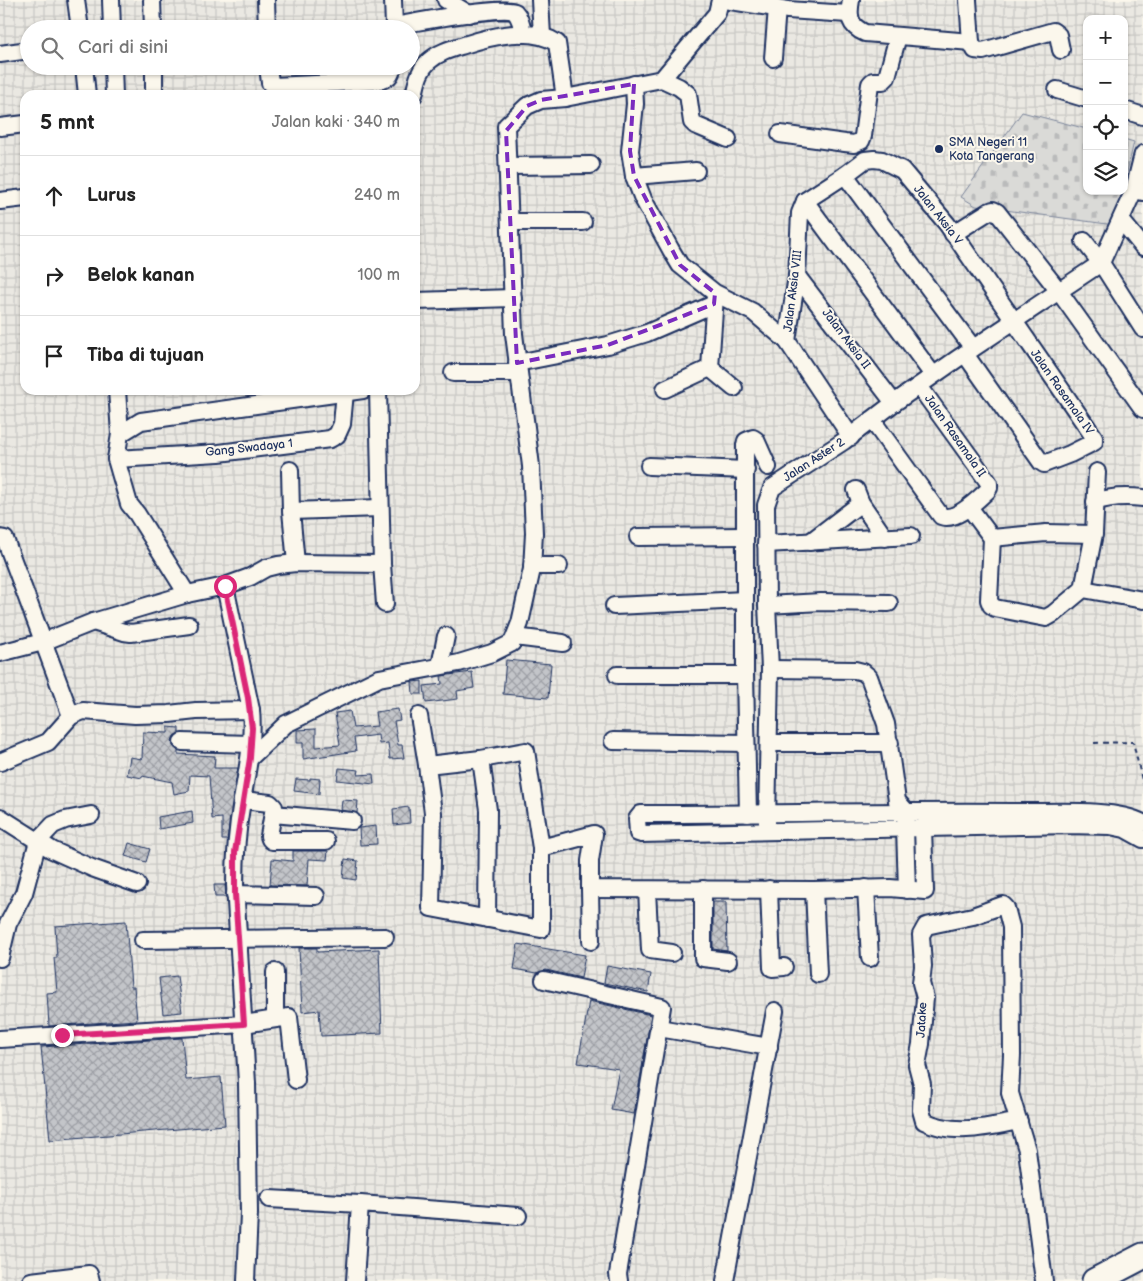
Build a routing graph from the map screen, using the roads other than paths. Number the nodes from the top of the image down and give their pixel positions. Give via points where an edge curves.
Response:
1 (76, 0) edge
2 (111, 0) edge
3 (152, 0) edge
4 (266, 0) edge
5 (393, 0) edge
6 (446, 0) edge
7 (540, 0) edge
8 (720, 0) edge
9 (724, 0) edge
10 (968, 0) edge
11 (785, 6) edge
12 (849, 7) edge
13 (469, 14) junction
14 (79, 20) edge
15 (112, 20) edge
16 (153, 20) edge
17 (267, 20) edge
18 (394, 20) edge
19 (420, 23) edge
20 (523, 34) junction
21 (542, 36) junction
22 (898, 36) junction
23 (971, 42) junction
24 (1061, 50) dead end
25 (20, 51) edge
26 (0, 54) edge
27 (773, 58) dead end
28 (420, 72) edge
29 (85, 75) edge
30 (113, 75) edge
31 (154, 75) edge
32 (269, 75) edge
33 (390, 75) edge
34 (418, 75) edge
35 (662, 78) junction
36 (634, 84) junction
37 (86, 90) edge
38 (114, 90) edge
39 (154, 90) edge
40 (415, 90) edge
41 (1057, 90) dead end
42 (565, 98) junction
43 (1083, 98) edge
44 (1128, 111) edge
45 (1143, 116) edge
46 (20, 125) edge
47 (0, 127) edge
48 (780, 134) dead end
49 (728, 140) dead end
50 (1143, 154) edge
51 (591, 165) dead end
52 (508, 166) junction
53 (696, 171) dead end
54 (634, 176) junction
55 (847, 177) junction
56 (1139, 191) edge
57 (20, 199) edge
58 (0, 201) edge
59 (805, 201) junction
60 (1121, 220) junction
61 (510, 222) junction
62 (583, 222) dead end
63 (953, 234) junction
64 (1084, 241) dead end
65 (1143, 247) edge
66 (1101, 263) junction
67 (797, 276) junction
68 (1058, 290) junction
69 (512, 298) junction
70 (714, 299) junction
71 (420, 301) edge
72 (1013, 321) junction
73 (1143, 329) edge
74 (787, 341) junction
75 (969, 351) junction
76 (518, 368) junction
77 (710, 368) junction
78 (453, 373) dead end
79 (933, 375) junction
80 (920, 386) junction
81 (734, 388) dead end
82 (666, 389) dead end
83 (117, 395) edge
84 (325, 395) edge
85 (345, 395) edge
86 (378, 395) edge
87 (894, 403) junction
88 (1143, 409) edge
89 (872, 420) junction
90 (120, 434) junction
91 (851, 436) junction
92 (116, 459) junction
93 (649, 466) dead end
94 (768, 467) dead end
95 (290, 470) dead end
96 (746, 470) junction
97 (1097, 472) dead end
98 (1143, 498) edge
99 (1095, 502) junction
100 (969, 507) junction
101 (380, 508) junction
102 (291, 510) junction
103 (1094, 534) junction
104 (745, 536) junction
105 (911, 536) dead end
106 (638, 537) dead end
107 (0, 538) edge
108 (885, 538) junction
109 (992, 538) junction
110 (810, 542) junction
111 (766, 544) junction
112 (296, 563) junction
113 (382, 564) junction
114 (532, 566) junction
115 (559, 566) dead end
116 (225, 586) junction
117 (1083, 589) junction
118 (187, 594) junction
119 (745, 600) junction
120 (1143, 600) edge
121 (385, 604) dead end
122 (767, 604) junction
123 (889, 604) dead end
124 (614, 606) dead end
125 (93, 622) junction
126 (189, 625) dead end
127 (446, 636) dead end
128 (515, 637) junction
129 (43, 642) junction
130 (563, 643) dead end
131 (0, 653) edge
132 (440, 666) junction
133 (770, 669) junction
134 (618, 675) dead end
135 (745, 675) junction
136 (250, 710) junction
137 (71, 716) junction
138 (419, 716) dead end
139 (613, 741) dead end
140 (182, 742) dead end
141 (890, 742) junction
142 (746, 743) junction
143 (769, 743) junction
144 (251, 751) junction
145 (481, 759) junction
146 (0, 762) edge
147 (427, 765) junction
148 (242, 800) junction
149 (897, 808) junction
150 (767, 813) junction
151 (273, 814) junction
152 (748, 814) junction
153 (91, 815) dead end
154 (0, 817) edge
155 (352, 821) dead end
156 (1133, 823) edge
157 (923, 827) junction
158 (897, 828) junction
159 (767, 832) junction
160 (1143, 839) edge
161 (38, 840) junction
162 (326, 841) dead end
163 (541, 848) junction
164 (137, 884) dead end
165 (866, 888) junction
166 (590, 889) junction
167 (703, 889) junction
168 (769, 889) junction
169 (647, 890) junction
170 (814, 890) junction
171 (907, 890) junction
172 (235, 894) junction
173 (316, 896) dead end
174 (487, 919) junction
175 (385, 937) dead end
176 (143, 940) dead end
177 (238, 940) junction
178 (591, 941) dead end
179 (672, 953) dead end
180 (0, 958) edge
181 (870, 958) dead end
182 (728, 961) dead end
183 (784, 968) dead end
184 (275, 972) dead end
185 (818, 974) dead end
186 (544, 980) dead end
187 (775, 1011) dead end
188 (275, 1019) junction
189 (244, 1024) junction
190 (659, 1028) junction
191 (0, 1039) edge
192 (768, 1046) junction
193 (296, 1080) dead end
194 (1019, 1121) junction
195 (269, 1200) dead end
196 (360, 1204) junction
197 (518, 1216) dead end
198 (1132, 1267) edge
199 (31, 1281) edge
200 (91, 1281) edge
201 (246, 1281) edge
202 (355, 1281) edge
203 (619, 1281) edge
204 (725, 1281) edge
205 (1044, 1281) edge
206 (1095, 1281) edge

1 - 14 street
2 - 15 street
3 - 16 street
4 - 17 street
5 - 18 street
6 - 13 street
7 - 21 street
8 - 35 street via 717,13
9 - 11 street
10 - 23 street
11 - 12 street
11 - 27 street
12 - 22 street via 855,28 861,32
13 - 19 street
13 - 20 street via 515,12
20 - 21 street
20 - 28 street via 484,38 439,53
21 - 42 street via 557,43
22 - 23 street
22 - 48 street via 887,77 870,84 861,141 854,144
23 - 24 street via 975,50 983,51 1052,31 1058,35
25 - 26 street
29 - 37 street
30 - 38 street
31 - 39 street
32 - 33 street via 273,86 380,81
34 - 40 street
35 - 36 street
35 - 49 street via 688,94 692,122 696,126
36 - 42 street
36 - 54 street via 630,151
41 - 43 street
42 - 52 street via 532,103 509,122 506,131
44 - 45 street
46 - 47 street
50 - 56 street
51 - 52 street
52 - 61 street
53 - 54 street
54 - 70 street via 680,265
55 - 59 street
55 - 63 street, Jalan Aksia V via 865,160 874,158 902,170
55 - 75 street
56 - 60 street
57 - 58 street
59 - 67 street, Jalan Aksia VIII via 800,213
59 - 79 street
60 - 65 street
60 - 66 street
61 - 62 street
61 - 69 street
63 - 68 street via 988,212 997,212
63 - 72 street, Jalan Aksia V
64 - 66 street
66 - 68 street, Jalan Aster 2
66 - 73 street
67 - 74 street, Jalan Aksia VIII
67 - 87 street, Jalan Aksia II
68 - 72 street, Jalan Aster 2
68 - 88 street
69 - 71 street
69 - 76 street
70 - 74 street via 753,312
70 - 76 street via 647,333
70 - 77 street
72 - 75 street, Jalan Aster 2
72 - 75 street, Jalan Rasamala IV via 1094,437 1094,442 1044,464 1041,462
74 - 91 street
75 - 79 street, Jalan Aster 2
76 - 78 street via 492,373
76 - 114 street via 533,487
77 - 81 street
77 - 82 street
79 - 80 street, Jalan Aster 2
80 - 87 street, Jalan Aster 2
80 - 100 street, Jalan Rasamala II via 989,483 988,491
83 - 90 street
84 - 90 street via 141,422
85 - 92 street, Gang Swadaya 1 via 342,424 337,435 330,438 220,453
86 - 101 street
87 - 89 street, Jalan Aster 2
89 - 91 street, Jalan Aster 2
89 - 100 street, Jalan Rasamala II via 941,516 952,518
90 - 92 street
91 - 111 street, Jalan Aster 2 via 772,488 766,505
92 - 118 street via 129,504
93 - 96 street
94 - 96 street via 753,438 746,441
95 - 102 street
96 - 104 street
97 - 99 street
98 - 99 street via 1128,496
99 - 103 street
100 - 109 street
101 - 102 street
101 - 113 street
102 - 112 street
103 - 109 street via 1046,533
103 - 117 street
104 - 106 street
104 - 119 street
105 - 108 street
107 - 129 street via 5,539
108 - 110 street
108 - 110 street via 858,497
109 - 117 street via 989,600 995,608 1046,618
110 - 111 street
111 - 122 street, Jalan Aster 2
112 - 113 street
112 - 116 street via 266,568
113 - 121 street
114 - 115 street
114 - 128 street
116 - 118 street
116 - 136 street
117 - 120 street
118 - 125 street
119 - 124 street
119 - 135 street
122 - 123 street
122 - 133 street, Jalan Aster 2
125 - 126 street via 124,632
125 - 129 street
127 - 132 street
128 - 130 street
128 - 132 street via 508,647
129 - 131 street
129 - 137 street
132 - 144 street via 378,678 286,724
133 - 141 street via 863,672 869,677
133 - 143 street, Jalan Aster 2
134 - 135 street
135 - 142 street
136 - 137 street via 135,715 83,711
136 - 144 street
137 - 146 street via 48,742
138 - 147 street
139 - 142 street
140 - 144 street
141 - 143 street
141 - 149 street
142 - 152 street
143 - 150 street, Jalan Aster 2
144 - 148 street
145 - 147 street
145 - 163 street via 526,751
145 - 174 street via 488,810
147 - 174 street via 433,813 432,908
148 - 151 street via 270,803 274,807
148 - 172 street via 235,852
149 - 150 street
149 - 156 street via 1092,813
149 - 158 street
150 - 152 street
150 - 159 street, Jalan Aster 2
151 - 155 street
151 - 162 street via 269,836 272,840
152 - 159 street via 641,814 637,819 638,833
153 - 161 street via 65,820
154 - 161 street
156 - 157 street via 1110,826
156 - 160 street
157 - 158 street
157 - 171 street via 925,890
158 - 159 street
158 - 171 street
161 - 164 street via 92,868
161 - 180 street via 24,893 8,924
163 - 166 street via 594,834
163 - 174 street via 541,929
165 - 170 street
165 - 171 street
165 - 181 street
166 - 169 street
166 - 178 street
167 - 168 street
167 - 169 street
167 - 182 street via 703,958
168 - 170 street
168 - 183 street via 772,968
169 - 179 street via 650,950
170 - 185 street
172 - 173 street
172 - 177 street
175 - 177 street
176 - 177 street
177 - 189 street
184 - 188 street
186 - 190 street via 662,1007
187 - 192 street
188 - 189 street
188 - 193 street via 289,1018
189 - 191 street
189 - 201 street via 249,1213
190 - 192 street
190 - 203 street
192 - 204 street
194 - 194 street, Jatake via 1010,1093 1011,927 1004,905 973,916 926,926 921,935 923,966 920,983 924,1006 916,1065 922,1084 924,1121 937,1127 962,1129
194 - 205 street via 1027,1150
195 - 196 street
196 - 197 street
196 - 202 street
198 - 206 highway
199 - 200 street via 89,1274

